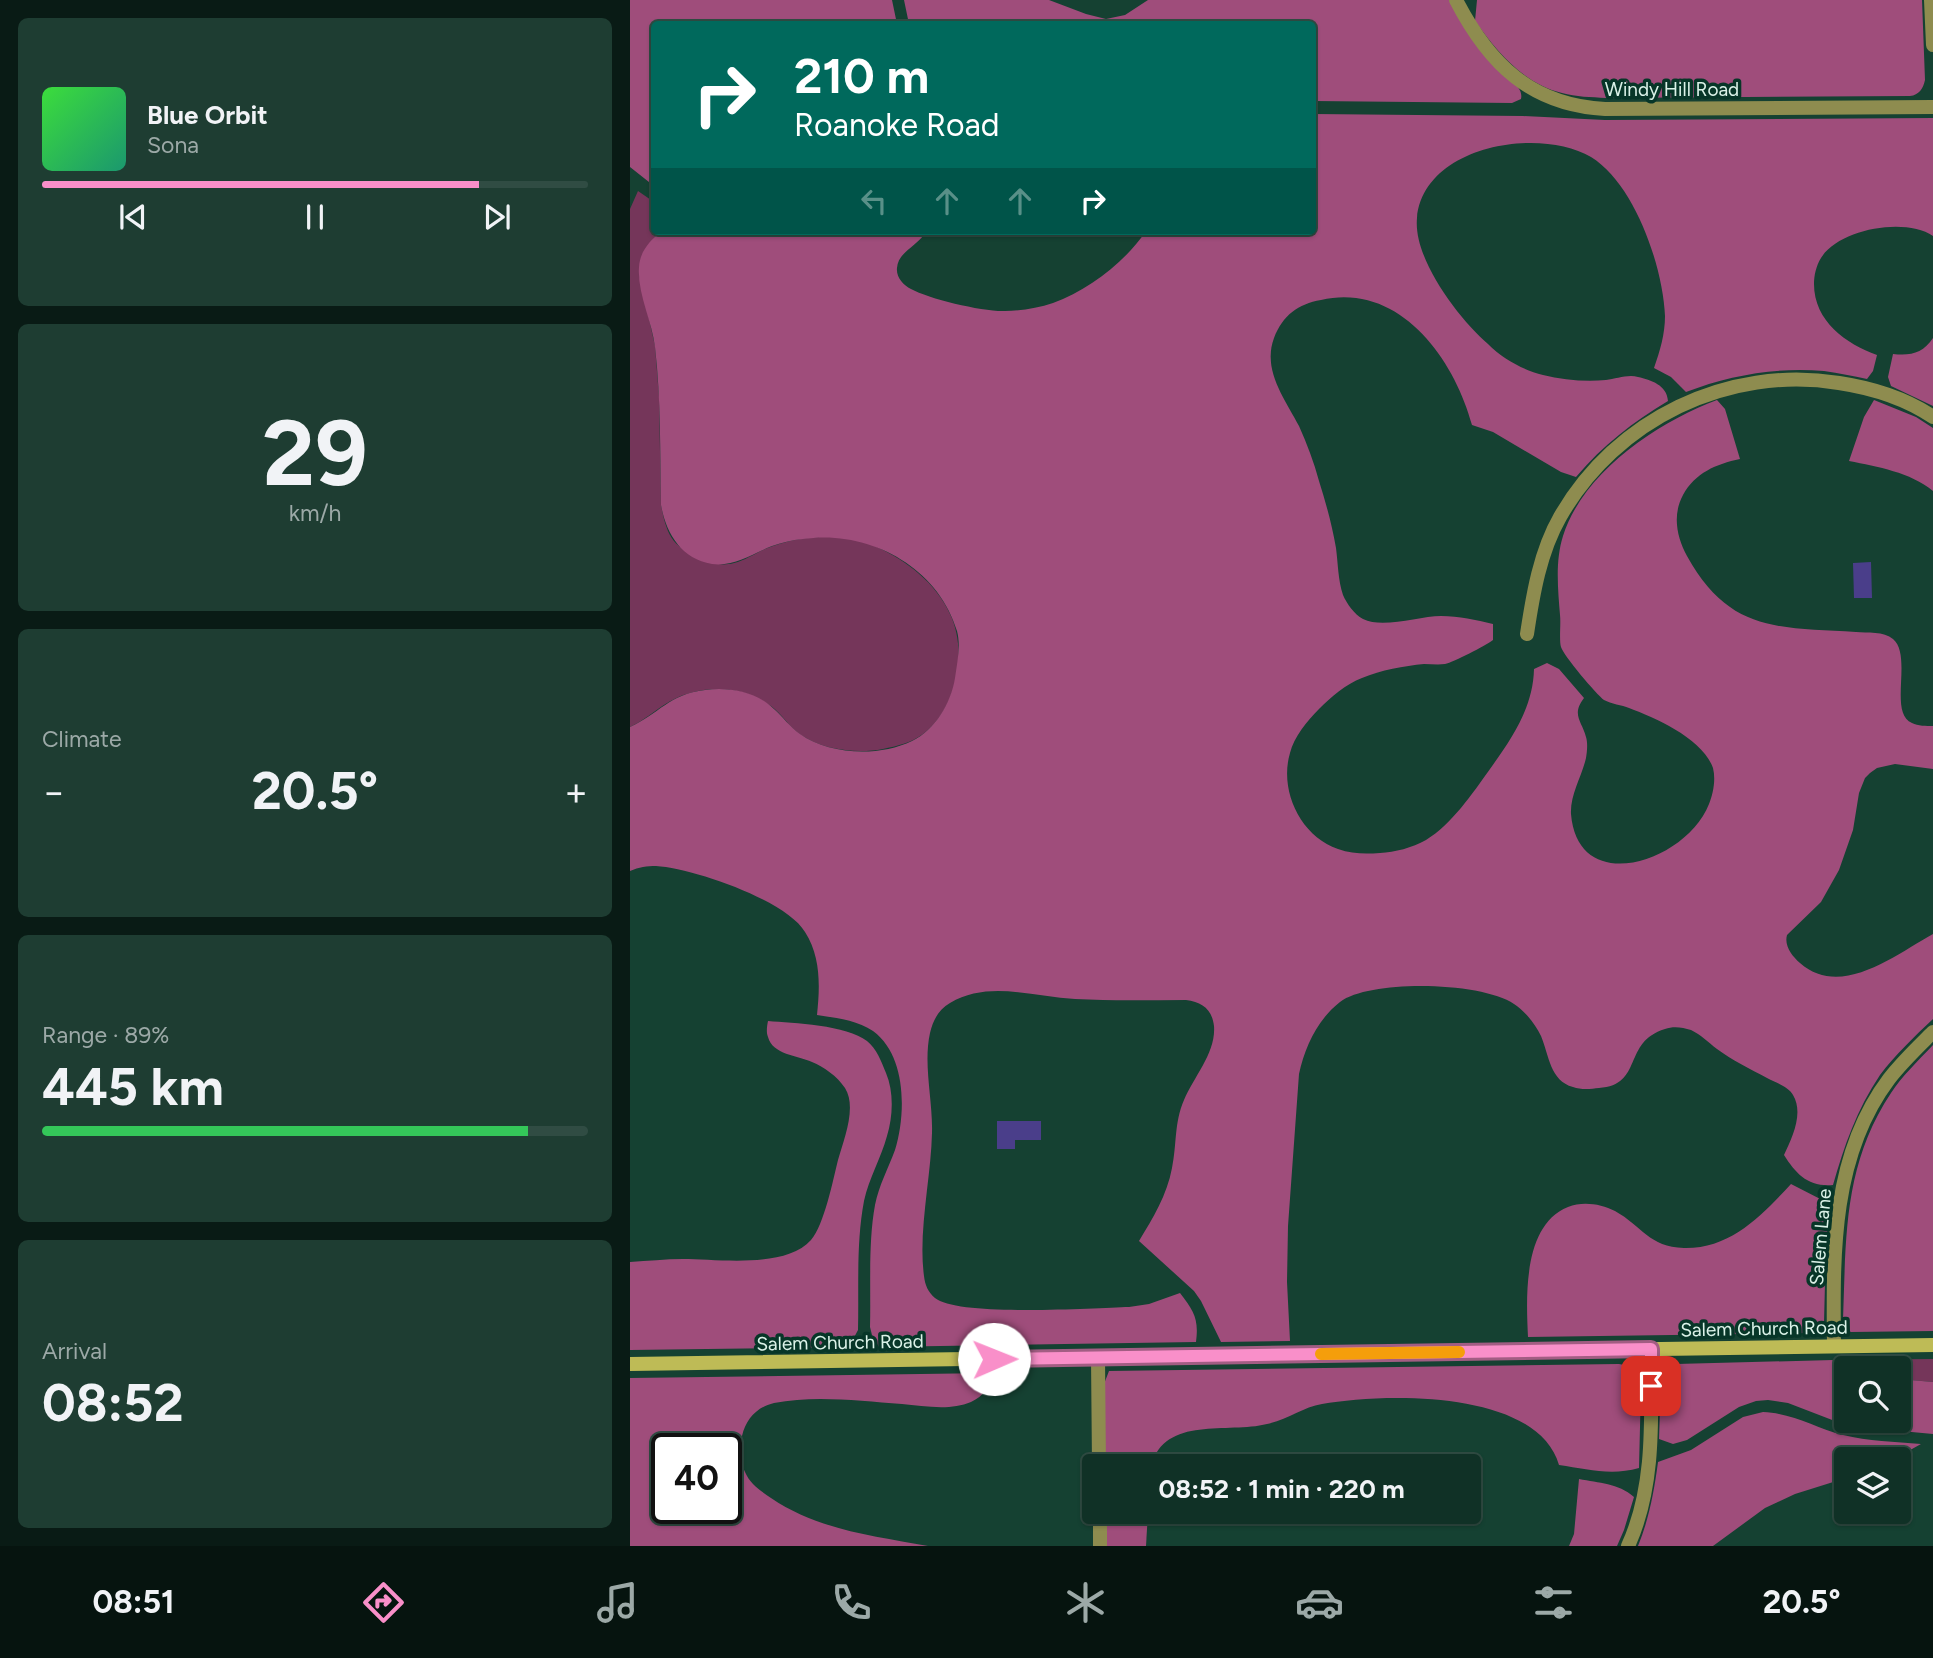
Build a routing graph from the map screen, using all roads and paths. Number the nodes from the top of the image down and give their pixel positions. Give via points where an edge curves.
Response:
1 (1456, 0) edge
2 (1931, 0) edge
3 (1933, 45) edge
4 (1933, 107) edge
5 (1933, 417) edge
6 (1527, 634) dead end
7 (1933, 1032) edge
8 (1933, 1345) edge
9 (1834, 1346) junction
10 (1651, 1349) junction
11 (1098, 1358) junction
12 (630, 1364) edge
13 (1099, 1454) edge
14 (1100, 1524) edge
15 (1100, 1546) edge
16 (1628, 1546) edge

1 - 4 street, Windy Hill Road via 1476,34 1504,67 1538,93 1568,104 1605,109
2 - 3 street
5 - 6 street via 1877,391 1813,380 1744,384 1675,408 1615,449 1567,506 1544,553
7 - 9 street, Salem Lane via 1882,1089 1852,1152 1838,1217
8 - 9 street, Salem Church Road
9 - 10 street, Salem Church Road
10 - 11 street, Salem Church Road
10 - 16 street via 1648,1469
11 - 12 street, Salem Church Road
11 - 13 street
14 - 15 street

